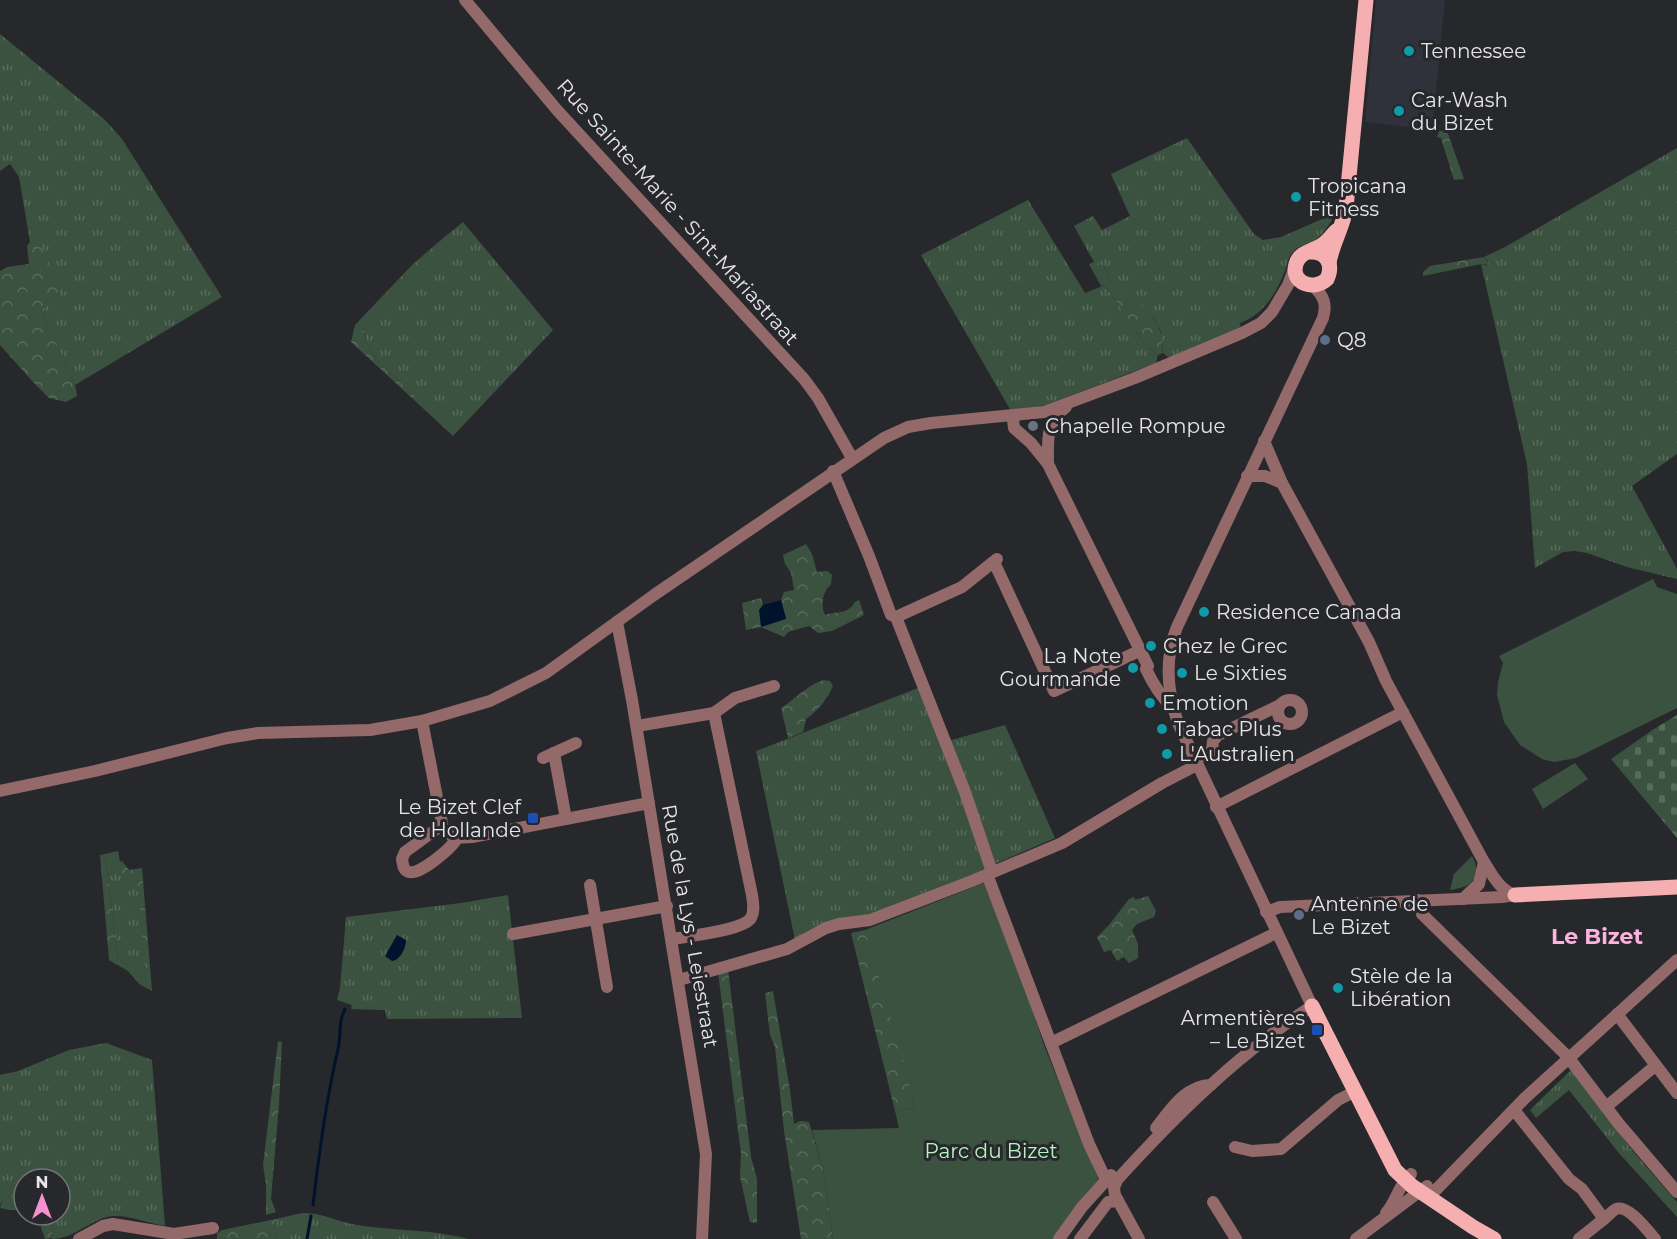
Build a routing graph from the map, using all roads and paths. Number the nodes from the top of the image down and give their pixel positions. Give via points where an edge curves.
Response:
1 (465, 0) edge
2 (1366, 0) edge
3 (1344, 218) junction
4 (1310, 252) junction
5 (1295, 266) junction
6 (1329, 268) junction
7 (1310, 286) junction
8 (1278, 305) junction
9 (1323, 318) junction
10 (1016, 415) junction
11 (1048, 416) junction
12 (975, 419) junction
13 (1014, 428) junction
14 (1048, 437) junction
15 (1264, 441) junction
16 (1031, 443) junction
17 (852, 458) junction
18 (1048, 464) junction
19 (833, 471) junction
20 (1247, 476) junction
21 (1282, 483) junction
22 (896, 617) junction
23 (616, 622) junction
24 (1139, 651) junction
25 (1168, 663) junction
26 (1148, 666) junction
27 (774, 686) dead end
28 (1280, 705) dead end
29 (1173, 708) junction
30 (1402, 712) junction
31 (714, 713) junction
32 (422, 721) junction
33 (636, 726) junction
34 (576, 743) dead end
35 (1196, 762) junction
36 (0, 790) edge
37 (649, 803) junction
38 (1216, 807) junction
39 (566, 819) junction
40 (442, 825) junction
41 (457, 838) junction
42 (1484, 862) junction
43 (989, 873) junction
44 (590, 885) dead end
45 (1677, 887) edge
46 (1515, 895) junction
47 (1463, 899) junction
48 (1418, 900) junction
49 (667, 906) junction
50 (1266, 912) junction
51 (596, 919) junction
52 (1276, 933) junction
53 (513, 934) dead end
54 (672, 939) junction
55 (1677, 960) edge
56 (679, 980) junction
57 (607, 987) dead end
58 (1312, 1006) junction
59 (1617, 1014) junction
60 (1052, 1043) junction
61 (1568, 1057) junction
62 (1655, 1066) junction
63 (1211, 1085) junction
64 (1356, 1091) junction
65 (1677, 1094) edge
66 (1606, 1107) junction
67 (1514, 1110) junction
68 (1235, 1147) dead end
69 (1407, 1177) junction
70 (1106, 1180) junction
71 (1428, 1191) junction
72 (1677, 1192) edge
73 (1118, 1201) junction
74 (1213, 1202) dead end
75 (1382, 1218) junction
76 (1604, 1218) junction
77 (213, 1228) dead end
78 (1493, 1238) edge
79 (79, 1239) edge
80 (702, 1239) edge
81 (1059, 1239) edge
82 (1080, 1239) edge
83 (1139, 1239) edge
84 (1236, 1239) edge
85 (1356, 1239) edge
86 (1579, 1239) edge
87 (1655, 1239) edge

1 - 17 street, Rue Sainte-Marie - Sint-Mariastraat via 556,110 804,379
2 - 3 main road
3 - 4 main road via 1325,243
3 - 6 main road
4 - 5 main road via 1300,256
4 - 6 main road via 1323,254
5 - 7 main road via 1298,278
5 - 8 street
6 - 7 main road via 1324,281
6 - 9 street via 1332,304
7 - 8 street via 1296,289
7 - 9 street via 1325,302
8 - 11 street via 1249,330
9 - 15 street
10 - 11 street
10 - 12 street
10 - 13 street
11 - 14 street
12 - 13 street
12 - 17 street via 908,427
13 - 16 street
14 - 16 street
14 - 18 street
15 - 20 street
15 - 21 street
16 - 18 street
17 - 19 street
18 - 24 street
19 - 22 street via 886,606
19 - 23 street
20 - 21 street via 1264,476
20 - 25 street via 1174,634
21 - 30 street via 1369,642
22 - 24 street via 962,587 995,561 1054,691
22 - 43 street via 965,792
23 - 32 street via 523,686 490,702
23 - 33 street, Rue de la Lys - Leiestraat
24 - 26 street
25 - 26 street
25 - 29 street
26 - 29 street via 1157,690
27 - 31 street via 735,698
28 - 35 street via 1218,735 1212,752
29 - 35 street
30 - 38 street
30 - 42 street
31 - 33 street
31 - 54 street via 754,910 746,923 735,927
32 - 36 street via 370,730 258,733
32 - 40 street
33 - 37 street, Rue de la Lys - Leiestraat
34 - 39 street via 549,756
35 - 38 street
35 - 43 street via 1062,843
37 - 39 street
37 - 49 street, Rue de la Lys - Leiestraat
38 - 50 street
39 - 41 street
40 - 41 street via 449,836
40 - 41 street via 405,852 404,869 416,872 449,850
42 - 46 street via 1500,886
42 - 47 street via 1479,884
43 - 56 street via 870,920 826,928 787,949
43 - 60 street
44 - 51 street
45 - 46 main road
46 - 47 street
47 - 48 street
48 - 50 street via 1280,907
48 - 61 street via 1422,914
49 - 51 street
49 - 54 street, Rue de la Lys - Leiestraat
50 - 52 street
51 - 53 street
51 - 57 street
52 - 58 street
52 - 60 street
54 - 56 street, Rue de la Lys - Leiestraat
55 - 59 street
56 - 80 street, Rue de la Lys - Leiestraat via 706,1154
58 - 63 street via 1249,1051
58 - 64 main road
59 - 61 street
59 - 62 street
60 - 70 street
61 - 66 street
61 - 67 street
62 - 65 street
62 - 66 street
63 - 70 street via 1198,1086 1186,1094
63 - 73 street via 1117,1180 1114,1188
64 - 68 street via 1338,1100 1281,1149 1252,1151
64 - 69 main road via 1392,1166
66 - 72 street
67 - 71 street
67 - 76 street
69 - 71 main road
69 - 75 street
70 - 81 street
71 - 75 street
71 - 78 main road via 1479,1224
73 - 82 street via 1108,1202
73 - 83 street
74 - 84 street
75 - 85 street
76 - 86 street
76 - 87 street via 1623,1208
77 - 79 street via 174,1234 113,1224

